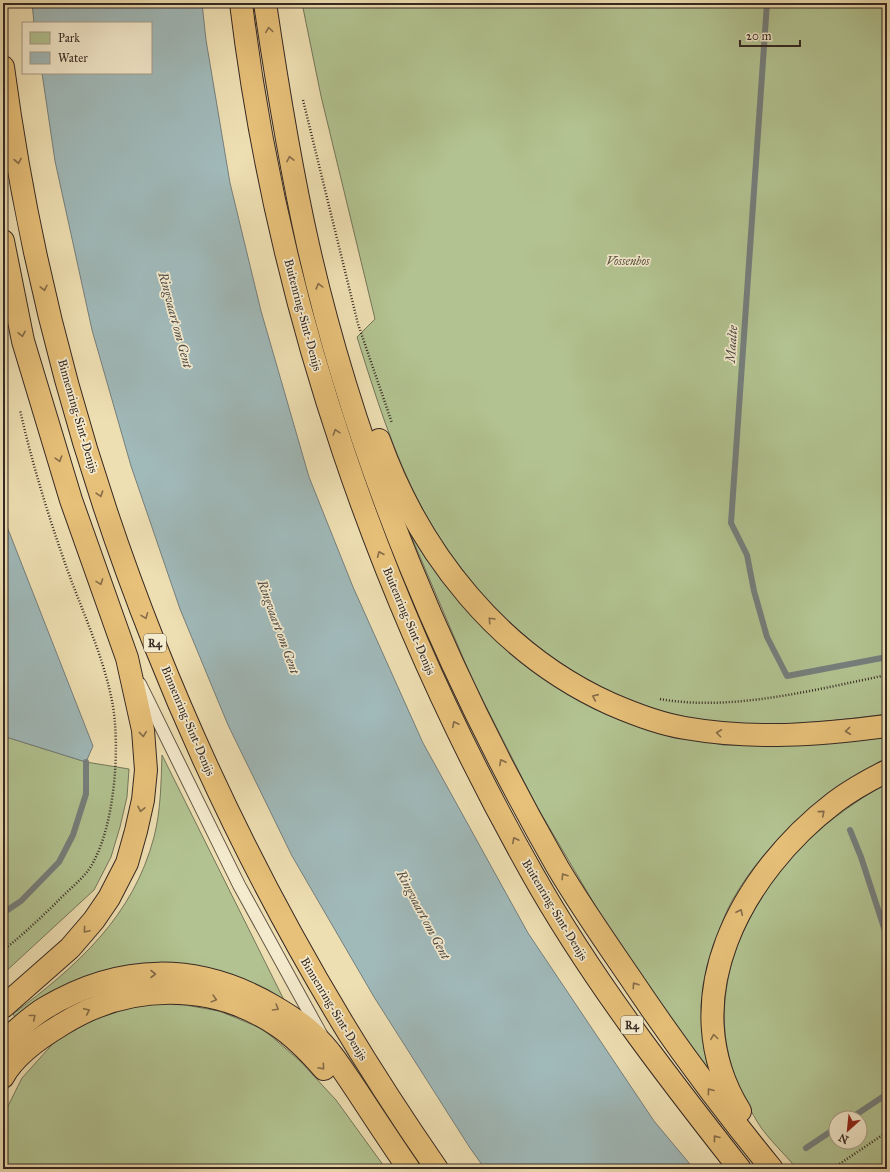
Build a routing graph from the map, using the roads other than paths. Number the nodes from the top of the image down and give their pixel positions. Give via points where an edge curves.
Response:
1 (241, 3) edge
2 (265, 3) edge
3 (3, 67) edge
4 (3, 241) edge
5 (328, 323) junction
6 (127, 658) junction
7 (887, 726) edge
8 (887, 771) edge
9 (4, 1006) edge
10 (3, 1042) edge
11 (336, 1061) junction
12 (3, 1077) edge
13 (407, 1166) edge
14 (770, 1167) edge
15 (436, 1169) edge
16 (740, 1169) edge

16 -> 1 highway, Buitenring-Sint-Denijs / R4 via 675,1086 592,969 533,874 443,703 378,549 340,444 304,324 280,230 250,78
5 -> 2 highway via 308,247 283,124
3 -> 15 highway, Binnenring-Sint-Denijs / R4 via 29,223 86,450 114,538 170,684 226,808 296,945 368,1067
4 -> 6 highway via 23,341 71,500
7 -> 5 highway via 798,736 742,736 683,728 632,714 588,694 547,670 510,640 438,558 410,512 386,458 345,341
14 -> 5 highway via 667,1033 617,959 560,870 517,792 468,696 413,571 382,492
6 -> 9 highway via 143,730 146,770 143,800 127,863 109,898 70,948
6 - 11 lane via 239,885
14 -> 8 highway via 728,1092 717,1059 713,1028 713,992 723,948 744,904 767,868 797,834 835,802
10 -> 11 highway via 44,1008 102,982 139,974 176,974 213,979 250,992 313,1034
11 - 13 highway
12 -> 13 highway via 24,1053 48,1033 103,1003 137,994 175,992 213,998 248,1010 278,1026 305,1048 326,1071 381,1151

